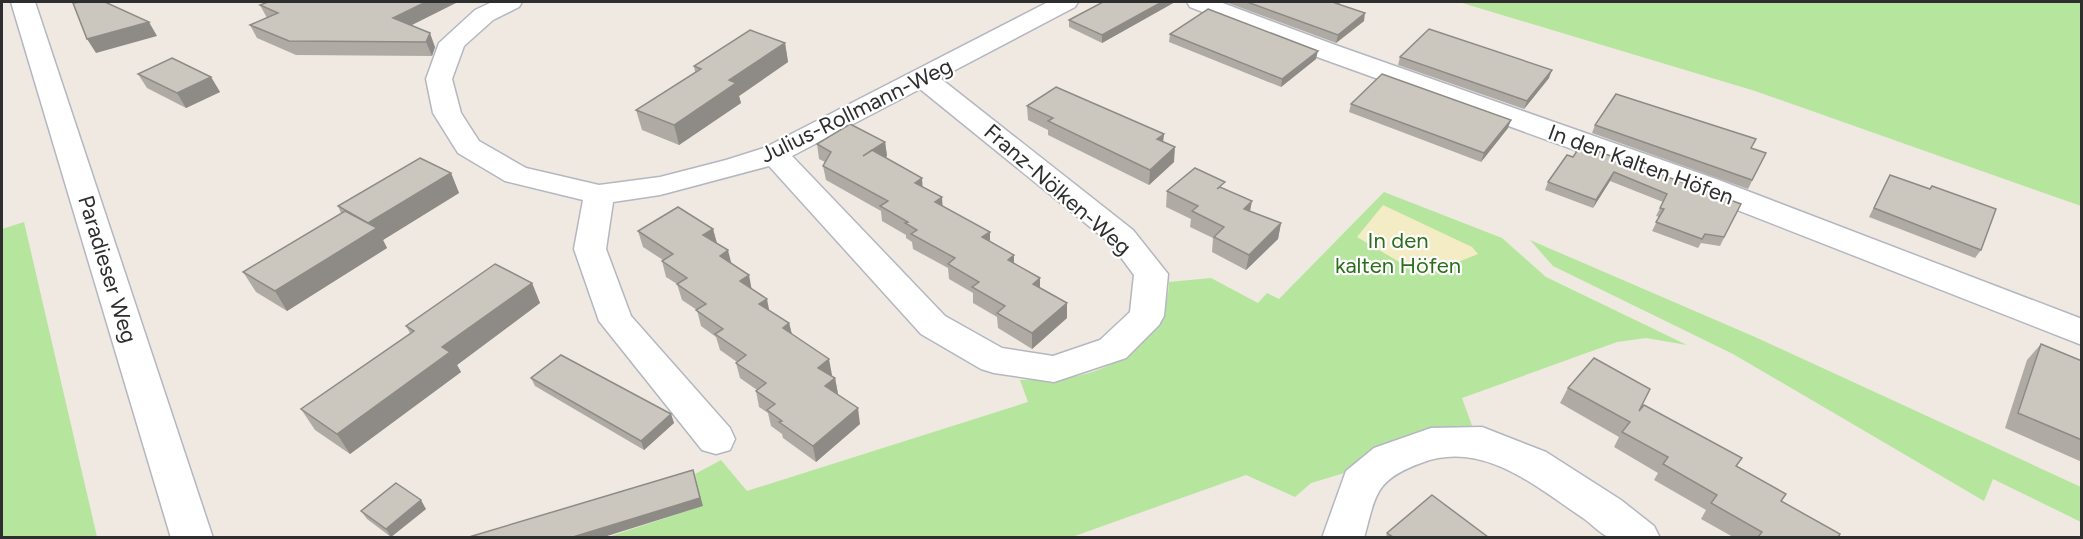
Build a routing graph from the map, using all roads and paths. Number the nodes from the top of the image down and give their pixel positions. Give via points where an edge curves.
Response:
1 (23, 2) edge
2 (510, 2) edge
3 (1066, 2) edge
4 (1199, 2) edge
5 (923, 78) junction
6 (774, 154) junction
7 (599, 194) junction
8 (2082, 333) edge
9 (716, 439) dead end
10 (192, 537) edge
11 (1343, 537) edge
12 (1639, 537) edge

1 - 10 street, Paradieser Weg
2 - 7 street, Julius-Rollmann-Weg via 484,15 452,43 439,79 447,113 468,147 516,175
3 - 5 street, Julius-Rollmann-Weg
4 - 8 street, In den Kalten Höfen via 1705,186
5 - 6 street, Julius-Rollmann-Weg
5 - 6 street, Franz-Nölken-Weg via 1122,237 1151,274 1147,316 1113,350 1054,369 993,360 933,325
6 - 7 street, Julius-Rollmann-Weg via 660,186
7 - 9 street via 590,249 616,321
11 - 12 street via 1360,482 1388,459 1431,444 1482,442 1532,463

